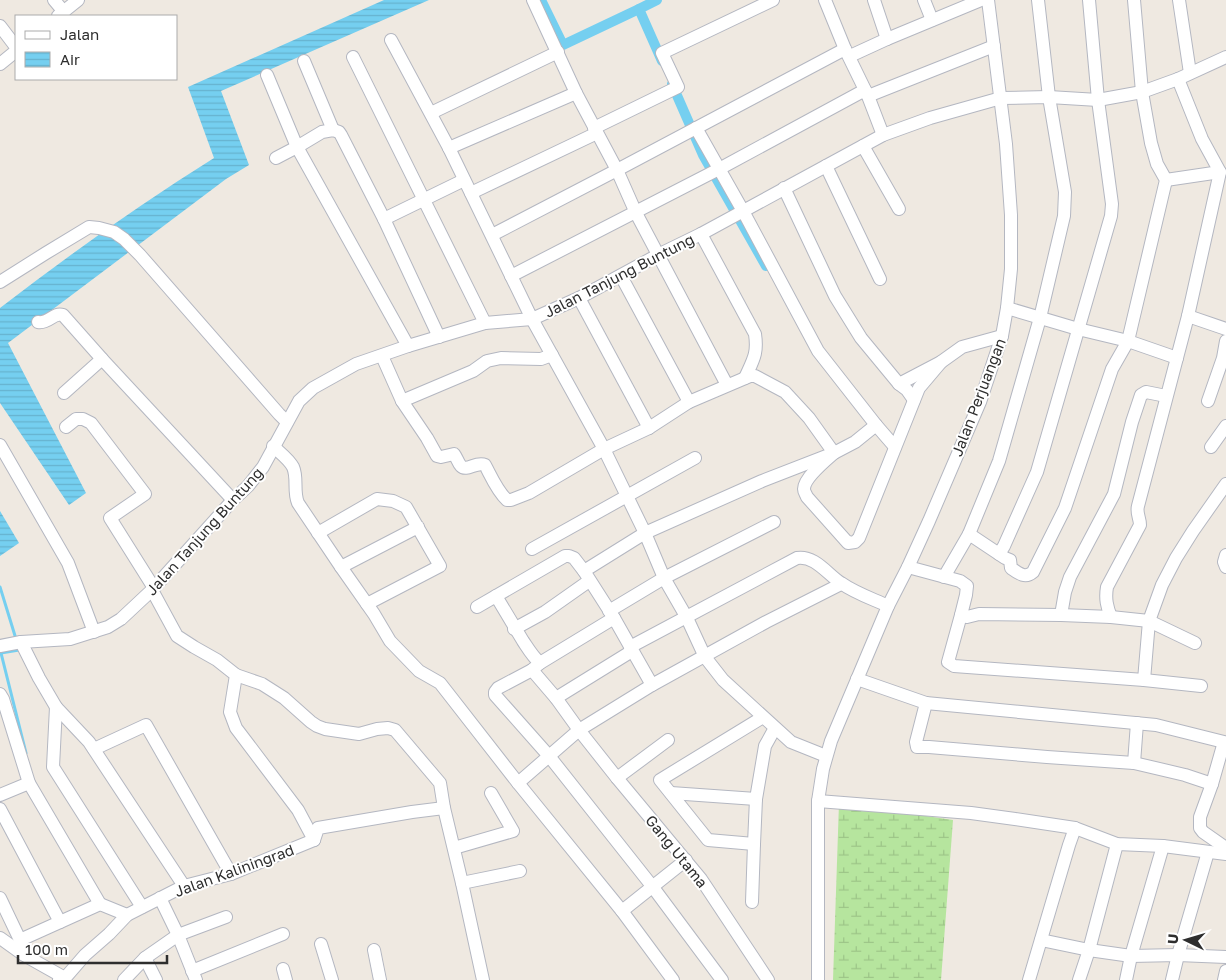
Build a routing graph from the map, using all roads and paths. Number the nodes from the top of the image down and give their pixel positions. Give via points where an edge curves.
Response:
1 (54, 0) edge
2 (78, 0) edge
3 (533, 0) edge
4 (773, 0) edge
5 (825, 0) edge
6 (874, 0) edge
7 (924, 0) edge
8 (981, 0) edge
9 (988, 0) edge
10 (1038, 0) edge
11 (1089, 0) edge
12 (1134, 0) edge
13 (1179, 0) edge
14 (61, 14) edge
15 (932, 20) junction
16 (0, 26) edge
17 (887, 39) junction
18 (391, 40) dead end
19 (15, 46) edge
20 (994, 46) junction
21 (15, 52) edge
22 (558, 52) junction
23 (848, 52) junction
24 (353, 57) dead end
25 (1226, 57) edge
26 (304, 61) dead end
27 (0, 64) edge
28 (1190, 73) junction
29 (267, 75) dead end
30 (1178, 79) junction
31 (1142, 92) junction
32 (867, 93) junction
33 (576, 94) junction
34 (1049, 97) junction
35 (1001, 98) junction
36 (1098, 100) junction
37 (431, 112) junction
38 (333, 130) junction
39 (596, 130) junction
40 (693, 130) junction
41 (883, 135) junction
42 (863, 146) junction
43 (297, 147) junction
44 (450, 148) junction
45 (276, 158) dead end
46 (826, 166) junction
47 (617, 170) junction
48 (715, 171) junction
49 (1220, 172) junction
50 (464, 180) junction
51 (1166, 180) junction
52 (784, 188) junction
53 (470, 193) junction
54 (425, 200) junction
55 (899, 209) dead end
56 (636, 212) junction
57 (738, 213) junction
58 (384, 219) junction
59 (701, 234) junction
60 (492, 235) junction
61 (658, 255) junction
62 (511, 276) junction
63 (621, 276) junction
64 (880, 279) dead end
65 (0, 282) edge
66 (578, 298) junction
67 (1007, 308) junction
68 (1188, 316) junction
69 (1040, 318) junction
70 (532, 319) junction
71 (38, 322) dead end
72 (485, 323) junction
73 (1078, 329) junction
74 (1226, 329) edge
75 (439, 336) junction
76 (1002, 336) junction
77 (1128, 341) junction
78 (1226, 342) edge
79 (408, 346) junction
80 (552, 355) junction
81 (382, 356) junction
82 (1177, 358) junction
83 (102, 359) junction
84 (941, 362) junction
85 (745, 378) junction
86 (899, 384) junction
87 (727, 385) junction
88 (64, 393) dead end
89 (1166, 396) junction
90 (914, 400) junction
91 (402, 401) junction
92 (1208, 401) dead end
93 (689, 402) junction
94 (287, 422) junction
95 (876, 425) junction
96 (1226, 426) edge
97 (66, 427) dead end
98 (649, 428) junction
99 (0, 445) edge
100 (273, 446) junction
101 (895, 447) junction
102 (1211, 447) dead end
103 (604, 449) junction
104 (834, 453) junction
105 (695, 458) dead end
106 (1226, 484) edge
107 (628, 497) junction
108 (233, 500) junction
109 (774, 522) dead end
110 (418, 527) junction
111 (318, 533) junction
112 (645, 533) junction
113 (968, 534) junction
114 (532, 549) dead end
115 (999, 554) junction
116 (1226, 555) edge
117 (341, 567) junction
118 (908, 567) junction
119 (1226, 567) edge
120 (587, 576) junction
121 (944, 577) junction
122 (664, 578) junction
123 (841, 584) junction
124 (153, 589) junction
125 (496, 596) junction
126 (367, 604) junction
127 (888, 606) junction
128 (477, 607) dead end
129 (611, 615) junction
130 (961, 615) junction
131 (1061, 615) junction
132 (1111, 617) junction
133 (687, 618) junction
134 (1148, 621) junction
135 (514, 629) junction
136 (94, 632) junction
137 (21, 642) junction
138 (1195, 643) dead end
139 (0, 646) edge
140 (631, 649) junction
141 (705, 656) junction
142 (536, 667) junction
143 (236, 676) junction
144 (857, 679) junction
145 (1144, 680) junction
146 (652, 686) junction
147 (1201, 686) dead end
148 (0, 694) edge
149 (556, 698) junction
150 (926, 703) junction
151 (56, 707) junction
152 (763, 717) junction
153 (1137, 723) junction
154 (775, 728) junction
155 (579, 730) junction
156 (668, 740) dead end
157 (94, 749) junction
158 (549, 756) junction
159 (826, 756) junction
160 (1134, 763) junction
161 (617, 778) junction
162 (28, 783) junction
163 (518, 783) junction
164 (1212, 784) junction
165 (491, 793) dead end
166 (670, 793) junction
167 (0, 796) edge
168 (756, 799) junction
169 (818, 801) junction
170 (444, 808) junction
171 (0, 810) edge
172 (1075, 828) junction
173 (314, 840) junction
174 (754, 844) junction
175 (1116, 844) junction
176 (1163, 846) junction
177 (454, 848) junction
178 (1226, 848) edge
179 (1208, 852) junction
180 (1226, 854) edge
181 (686, 860) junction
182 (520, 871) dead end
183 (231, 874) junction
184 (462, 883) junction
185 (184, 886) junction
186 (652, 886) junction
187 (0, 898) edge
188 (160, 898) junction
189 (752, 902) dead end
190 (100, 904) junction
191 (142, 907) junction
192 (622, 911) junction
193 (127, 916) junction
194 (226, 917) dead end
195 (60, 922) junction
196 (283, 934) dead end
197 (178, 935) junction
198 (0, 938) edge
199 (20, 940) junction
200 (1041, 940) junction
201 (321, 944) dead end
202 (374, 950) dead end
203 (1088, 950) junction
204 (1178, 955) junction
205 (24, 956) junction
206 (1131, 956) junction
207 (1226, 957) edge
208 (145, 958) junction
209 (1226, 971) edge
210 (194, 976) edge
211 (64, 979) edge
212 (124, 980) edge
213 (156, 980) edge
214 (332, 980) edge
215 (380, 980) edge
216 (483, 980) edge
217 (673, 980) edge
218 (722, 980) edge
219 (768, 980) edge
220 (818, 980) edge
221 (1029, 980) edge
222 (1079, 980) edge
223 (1126, 980) edge
224 (1172, 980) edge
225 (1224, 980) edge

1 - 14 street
2 - 14 street
3 - 22 street
4 - 39 street via 662,53 678,87
5 - 23 street
6 - 17 street
7 - 15 street
8 - 15 street
9 - 20 street, Jalan Perjuangan
10 - 34 street
11 - 36 street
12 - 31 street
13 - 28 street
15 - 17 street
16 - 19 street
17 - 23 street
18 - 37 street
20 - 32 street
20 - 35 street, Jalan Perjuangan
21 - 27 street
22 - 33 street
22 - 37 street
23 - 32 street
23 - 40 street
24 - 54 street
25 - 28 street, Jalan Tanjung Buntung
26 - 38 street
28 - 30 street, Jalan Tanjung Buntung
29 - 43 street
30 - 31 street, Jalan Tanjung Buntung
30 - 49 street via 1202,139
31 - 36 street, Jalan Tanjung Buntung
31 - 51 street via 1151,143
32 - 41 street
32 - 48 street
33 - 39 street
33 - 44 street
34 - 35 street, Jalan Tanjung Buntung
34 - 36 street, Jalan Tanjung Buntung
34 - 69 street via 1066,192 1064,216
35 - 41 street, Jalan Tanjung Buntung
35 - 67 street, Jalan Perjuangan via 1011,215
36 - 73 street via 1111,216
37 - 44 street
38 - 43 street via 322,132
38 - 58 street via 341,135
39 - 47 street
39 - 53 street
40 - 47 street
40 - 48 street
41 - 42 street, Jalan Tanjung Buntung
42 - 46 street, Jalan Tanjung Buntung
42 - 55 street
43 - 45 street
43 - 79 street
44 - 50 street
46 - 52 street, Jalan Tanjung Buntung
46 - 64 street
47 - 56 street
47 - 60 street
48 - 56 street
48 - 57 street
49 - 51 street
49 - 68 street
50 - 53 street
50 - 54 street
51 - 77 street
52 - 57 street, Jalan Tanjung Buntung
52 - 86 street via 835,296 862,338
53 - 60 street
54 - 58 street
54 - 72 street
56 - 61 street
56 - 62 street
57 - 59 street, Jalan Tanjung Buntung
57 - 95 street via 818,351
58 - 75 street
59 - 61 street, Jalan Tanjung Buntung
59 - 85 street via 755,334 756,353
60 - 62 street
61 - 63 street, Jalan Tanjung Buntung
61 - 87 street
62 - 70 street
63 - 66 street, Jalan Tanjung Buntung
63 - 93 street
65 - 94 street via 90,228 114,232 140,256
66 - 70 street, Jalan Tanjung Buntung
66 - 98 street
67 - 69 street
67 - 76 street, Jalan Perjuangan
68 - 74 street
68 - 82 street
69 - 73 street
69 - 113 street via 999,461
70 - 72 street, Jalan Tanjung Buntung
70 - 80 street
71 - 83 street via 63,314
72 - 75 street, Jalan Tanjung Buntung
73 - 77 street
73 - 115 street via 1037,472
75 - 79 street, Jalan Tanjung Buntung
76 - 84 street via 962,347
76 - 118 street, Jalan Perjuangan via 980,402
77 - 82 street
77 - 115 street via 1112,370 1064,508 1033,572 1022,575 1011,568 1010,560
78 - 92 street
79 - 81 street, Jalan Tanjung Buntung
80 - 91 street via 541,359 506,357 487,361 472,371
80 - 103 street
81 - 91 street
81 - 94 street, Jalan Tanjung Buntung via 356,364 313,388 299,401
82 - 89 street
83 - 88 street
83 - 108 street
84 - 86 street
84 - 90 street via 919,388
85 - 87 street
85 - 104 street via 755,376 785,392
86 - 90 street
87 - 93 street
89 - 131 street via 1146,392 1141,395 1114,494 1070,577
89 - 132 street via 1137,510 1140,525 1107,587 1106,605
90 - 101 street
91 - 103 street via 436,456 454,454 464,468 479,463 485,465 507,500 529,492
93 - 98 street
94 - 100 street, Jalan Tanjung Buntung
95 - 101 street
95 - 104 street
96 - 102 street
97 - 124 street via 76,419 91,423 145,494 110,518
98 - 103 street
99 - 136 street via 68,563
100 - 108 street, Jalan Tanjung Buntung via 263,467
100 - 111 street via 292,466 296,498
101 - 104 street via 860,538 848,543 807,497 804,488 813,473
103 - 107 street
104 - 112 street
105 - 107 street
106 - 134 street via 1176,558
107 - 112 street
107 - 114 street
108 - 124 street, Jalan Tanjung Buntung
109 - 122 street
110 - 111 street via 406,507 378,499
110 - 117 street
110 - 126 street via 440,566
111 - 117 street
112 - 120 street
112 - 122 street
113 - 115 street
113 - 121 street
116 - 119 street
117 - 126 street
118 - 121 street
118 - 127 street, Jalan Perjuangan
120 - 125 street via 574,558 565,556
120 - 129 street
120 - 135 street via 545,612
121 - 130 street via 967,586
122 - 129 street
122 - 133 street
123 - 127 street
123 - 133 street via 810,560 797,558
123 - 141 street
124 - 136 street, Jalan Tanjung Buntung via 121,619
124 - 143 street via 177,636 217,660
125 - 128 street
125 - 135 street, Gang Utama
126 - 163 street via 390,641 419,671 440,683
127 - 144 street, Jalan Perjuangan
129 - 140 street
129 - 142 street
130 - 131 street
130 - 145 street via 948,662 954,666
131 - 132 street
132 - 134 street
133 - 140 street
133 - 141 street
134 - 138 street
134 - 145 street
135 - 142 street, Gang Utama via 534,658
136 - 137 street, Jalan Tanjung Buntung via 70,639
137 - 139 street, Jalan Tanjung Buntung
137 - 151 street
140 - 146 street
140 - 149 street
141 - 146 street
141 - 152 street via 723,680
142 - 149 street, Gang Utama
142 - 158 street via 498,688 495,695
143 - 170 street via 262,684 325,729 359,734 392,728 440,783
143 - 173 street via 230,712 236,728 298,810
144 - 150 street
144 - 159 street, Jalan Perjuangan
145 - 147 street
146 - 155 street
148 - 162 street
149 - 155 street, Gang Utama
150 - 153 street
150 - 160 street via 917,747
151 - 157 street
151 - 191 street via 53,767
152 - 154 street
152 - 166 street via 660,780
153 - 160 street
153 - 164 street via 1224,742
154 - 159 street via 791,742
154 - 168 street via 765,746
155 - 158 street
155 - 161 street, Gang Utama
156 - 161 street
157 - 183 street via 146,726
157 - 185 street
158 - 163 street
158 - 186 street
159 - 169 street, Jalan Perjuangan
160 - 164 street
161 - 181 street, Gang Utama
162 - 167 street
162 - 190 street
163 - 192 street
164 - 178 street via 1200,817 1200,828
165 - 177 street via 513,832
166 - 168 street
166 - 174 street via 708,840
168 - 174 street
169 - 172 street via 971,813
169 - 220 street, Jalan Perjuangan
170 - 173 street, Jalan Kaliningrad via 318,828
170 - 177 street
171 - 195 street
172 - 175 street
172 - 200 street
173 - 183 street, Jalan Kaliningrad
174 - 189 street
175 - 176 street
175 - 203 street
176 - 179 street
176 - 206 street
177 - 184 street
179 - 180 street
179 - 204 street
181 - 186 street
181 - 219 street, Gang Utama
182 - 184 street
183 - 185 street, Jalan Kaliningrad
184 - 216 street
185 - 188 street, Jalan Kaliningrad
186 - 192 street
186 - 218 street
187 - 199 street
188 - 191 street, Jalan Kaliningrad
188 - 197 street
190 - 193 street
190 - 195 street
191 - 193 street, Jalan Kaliningrad
192 - 217 street
193 - 211 street, Jalan Kaliningrad
194 - 197 street
195 - 199 street
196 - 210 street
197 - 208 street
197 - 210 street
198 - 205 street
199 - 205 street
200 - 203 street
200 - 221 street
201 - 214 street
202 - 215 street
203 - 206 street
203 - 222 street
204 - 206 street
204 - 207 street
204 - 224 street
205 - 211 street
206 - 223 street
208 - 212 street
208 - 213 street
209 - 225 street

